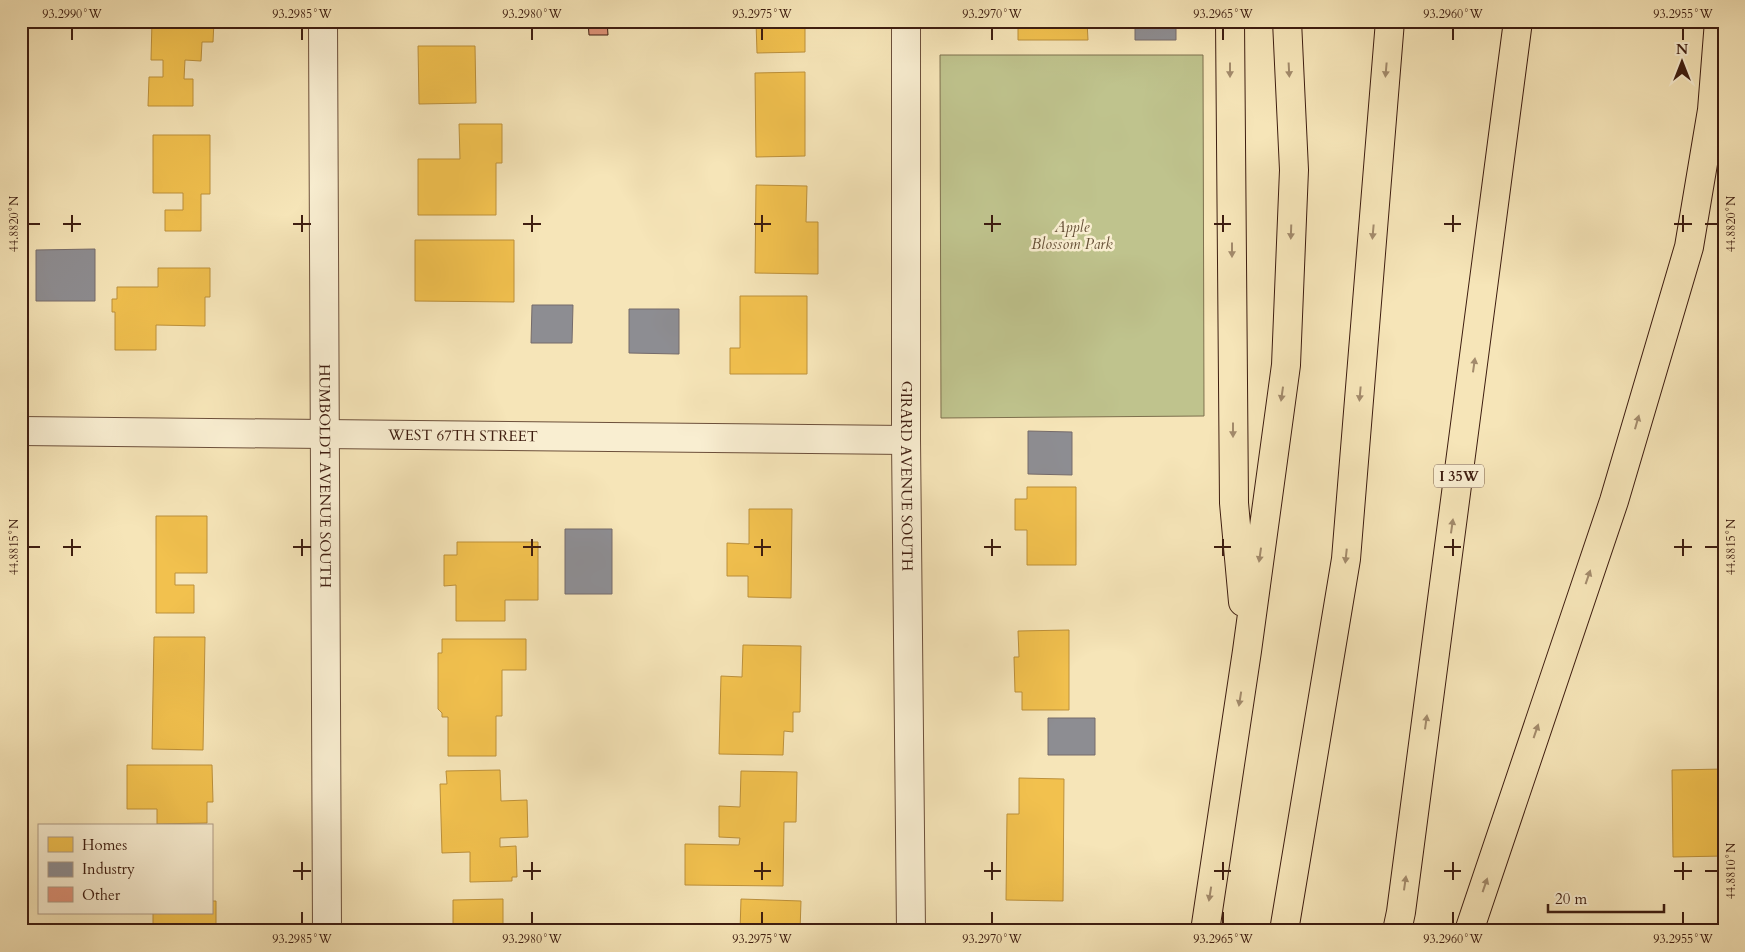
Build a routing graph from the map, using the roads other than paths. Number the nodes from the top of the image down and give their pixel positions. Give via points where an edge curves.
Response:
1 (322, 21) edge
2 (906, 21) edge
3 (1230, 21) edge
4 (1287, 21) edge
5 (1390, 21) edge
6 (1518, 21) edge
7 (1720, 21) edge
8 (21, 431) edge
9 (325, 434) junction
10 (906, 440) junction
11 (1247, 651) junction
12 (327, 931) edge
13 (911, 931) edge
14 (1204, 931) edge
15 (1284, 931) edge
16 (1397, 931) edge
17 (1469, 931) edge

1 - 9 street, HUMBOLDT AVENUE SOUTH
2 - 10 street, GIRARD AVENUE SOUTH
3 -> 11 highway via 1234,503
4 -> 11 highway via 1294,170 1286,365
5 -> 15 highway via 1346,559
16 -> 6 highway, I 35W
17 -> 7 highway via 1614,501 1689,247 1712,110
8 - 9 street, WEST 67TH STREET
9 - 10 street, WEST 67TH STREET
9 - 12 street, HUMBOLDT AVENUE SOUTH
10 - 13 street, GIRARD AVENUE SOUTH
11 -> 14 highway

